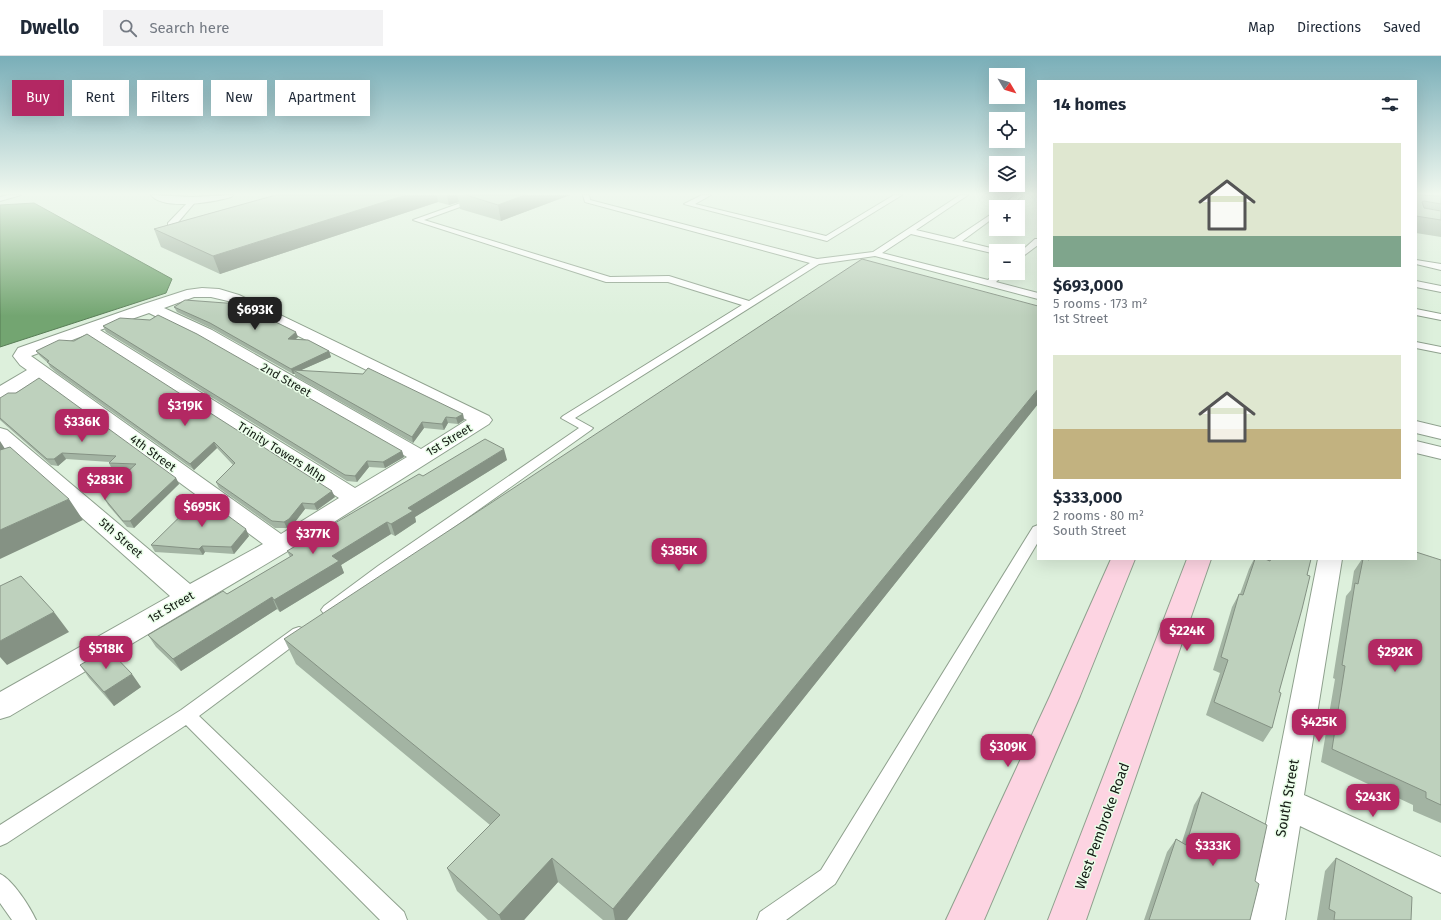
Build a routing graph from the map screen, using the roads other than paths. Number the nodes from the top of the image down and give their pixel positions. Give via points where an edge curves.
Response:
1 (467, 235) edge
2 (716, 235) edge
3 (812, 235) edge
4 (833, 235) edge
5 (903, 235) edge
6 (928, 235) edge
7 (965, 235) edge
8 (956, 242) junction
9 (1037, 242) edge
10 (989, 250) edge
11 (1025, 251) edge
12 (874, 254) junction
13 (817, 262) junction
14 (1417, 262) edge
15 (1441, 267) edge
16 (993, 280) edge
17 (990, 283) junction
18 (1417, 284) edge
19 (1441, 289) edge
20 (1037, 296) edge
21 (750, 304) junction
22 (150, 307) junction
23 (1417, 312) edge
24 (1441, 317) edge
25 (87, 329) junction
26 (1417, 344) edge
27 (1441, 350) edge
28 (33, 366) junction
29 (0, 394) edge
30 (1417, 427) edge
31 (1441, 433) edge
32 (0, 434) edge
33 (1417, 447) edge
34 (1441, 453) edge
35 (28, 456) junction
36 (421, 457) junction
37 (7, 465) edge
38 (355, 498) junction
39 (1037, 532) edge
40 (280, 545) junction
41 (1123, 560) edge
42 (1199, 560) edge
43 (1330, 560) edge
44 (188, 597) junction
45 (0, 707) edge
46 (187, 715) junction
47 (1286, 804) junction
48 (0, 836) edge
49 (1441, 875) edge
50 (0, 885) edge
51 (25, 920) edge
52 (396, 920) edge
53 (768, 920) edge
54 (965, 920) edge
55 (1067, 920) edge
56 (1266, 920) edge

1 - 21 lane via 609,280 669,279
2 - 13 lane
3 - 4 lane via 827,239
5 - 12 lane
6 - 8 lane
7 - 8 lane
8 - 10 lane
9 - 11 lane
12 - 13 lane
12 - 17 lane
13 - 21 lane
14 - 15 lane
16 - 17 lane
17 - 20 lane
18 - 19 lane
21 - 46 lane via 567,418 587,428 383,570
22 - 25 street, 1st Street
22 - 36 street, 2nd Street via 206,334
22 - 36 street, 1st Street via 192,293 216,291 482,420
23 - 24 lane
25 - 28 street, 1st Street via 30,349 22,356
25 - 38 street, Trinity Towers Mhp
26 - 27 lane
28 - 29 street
28 - 40 street, 4th Street
30 - 31 street
32 - 35 street, 5th Street
33 - 34 street
35 - 37 street
35 - 44 street, 5th Street
36 - 38 street, 1st Street
38 - 40 street, 1st Street
39 - 53 lane via 828,877
40 - 44 street, 1st Street
41 - 54 main road
42 - 55 main road, West Pembroke Road
43 - 47 street, South Street
44 - 45 street, 1st Street
46 - 48 lane
46 - 52 lane
47 - 49 street
47 - 56 street, South Street
50 - 51 lane

